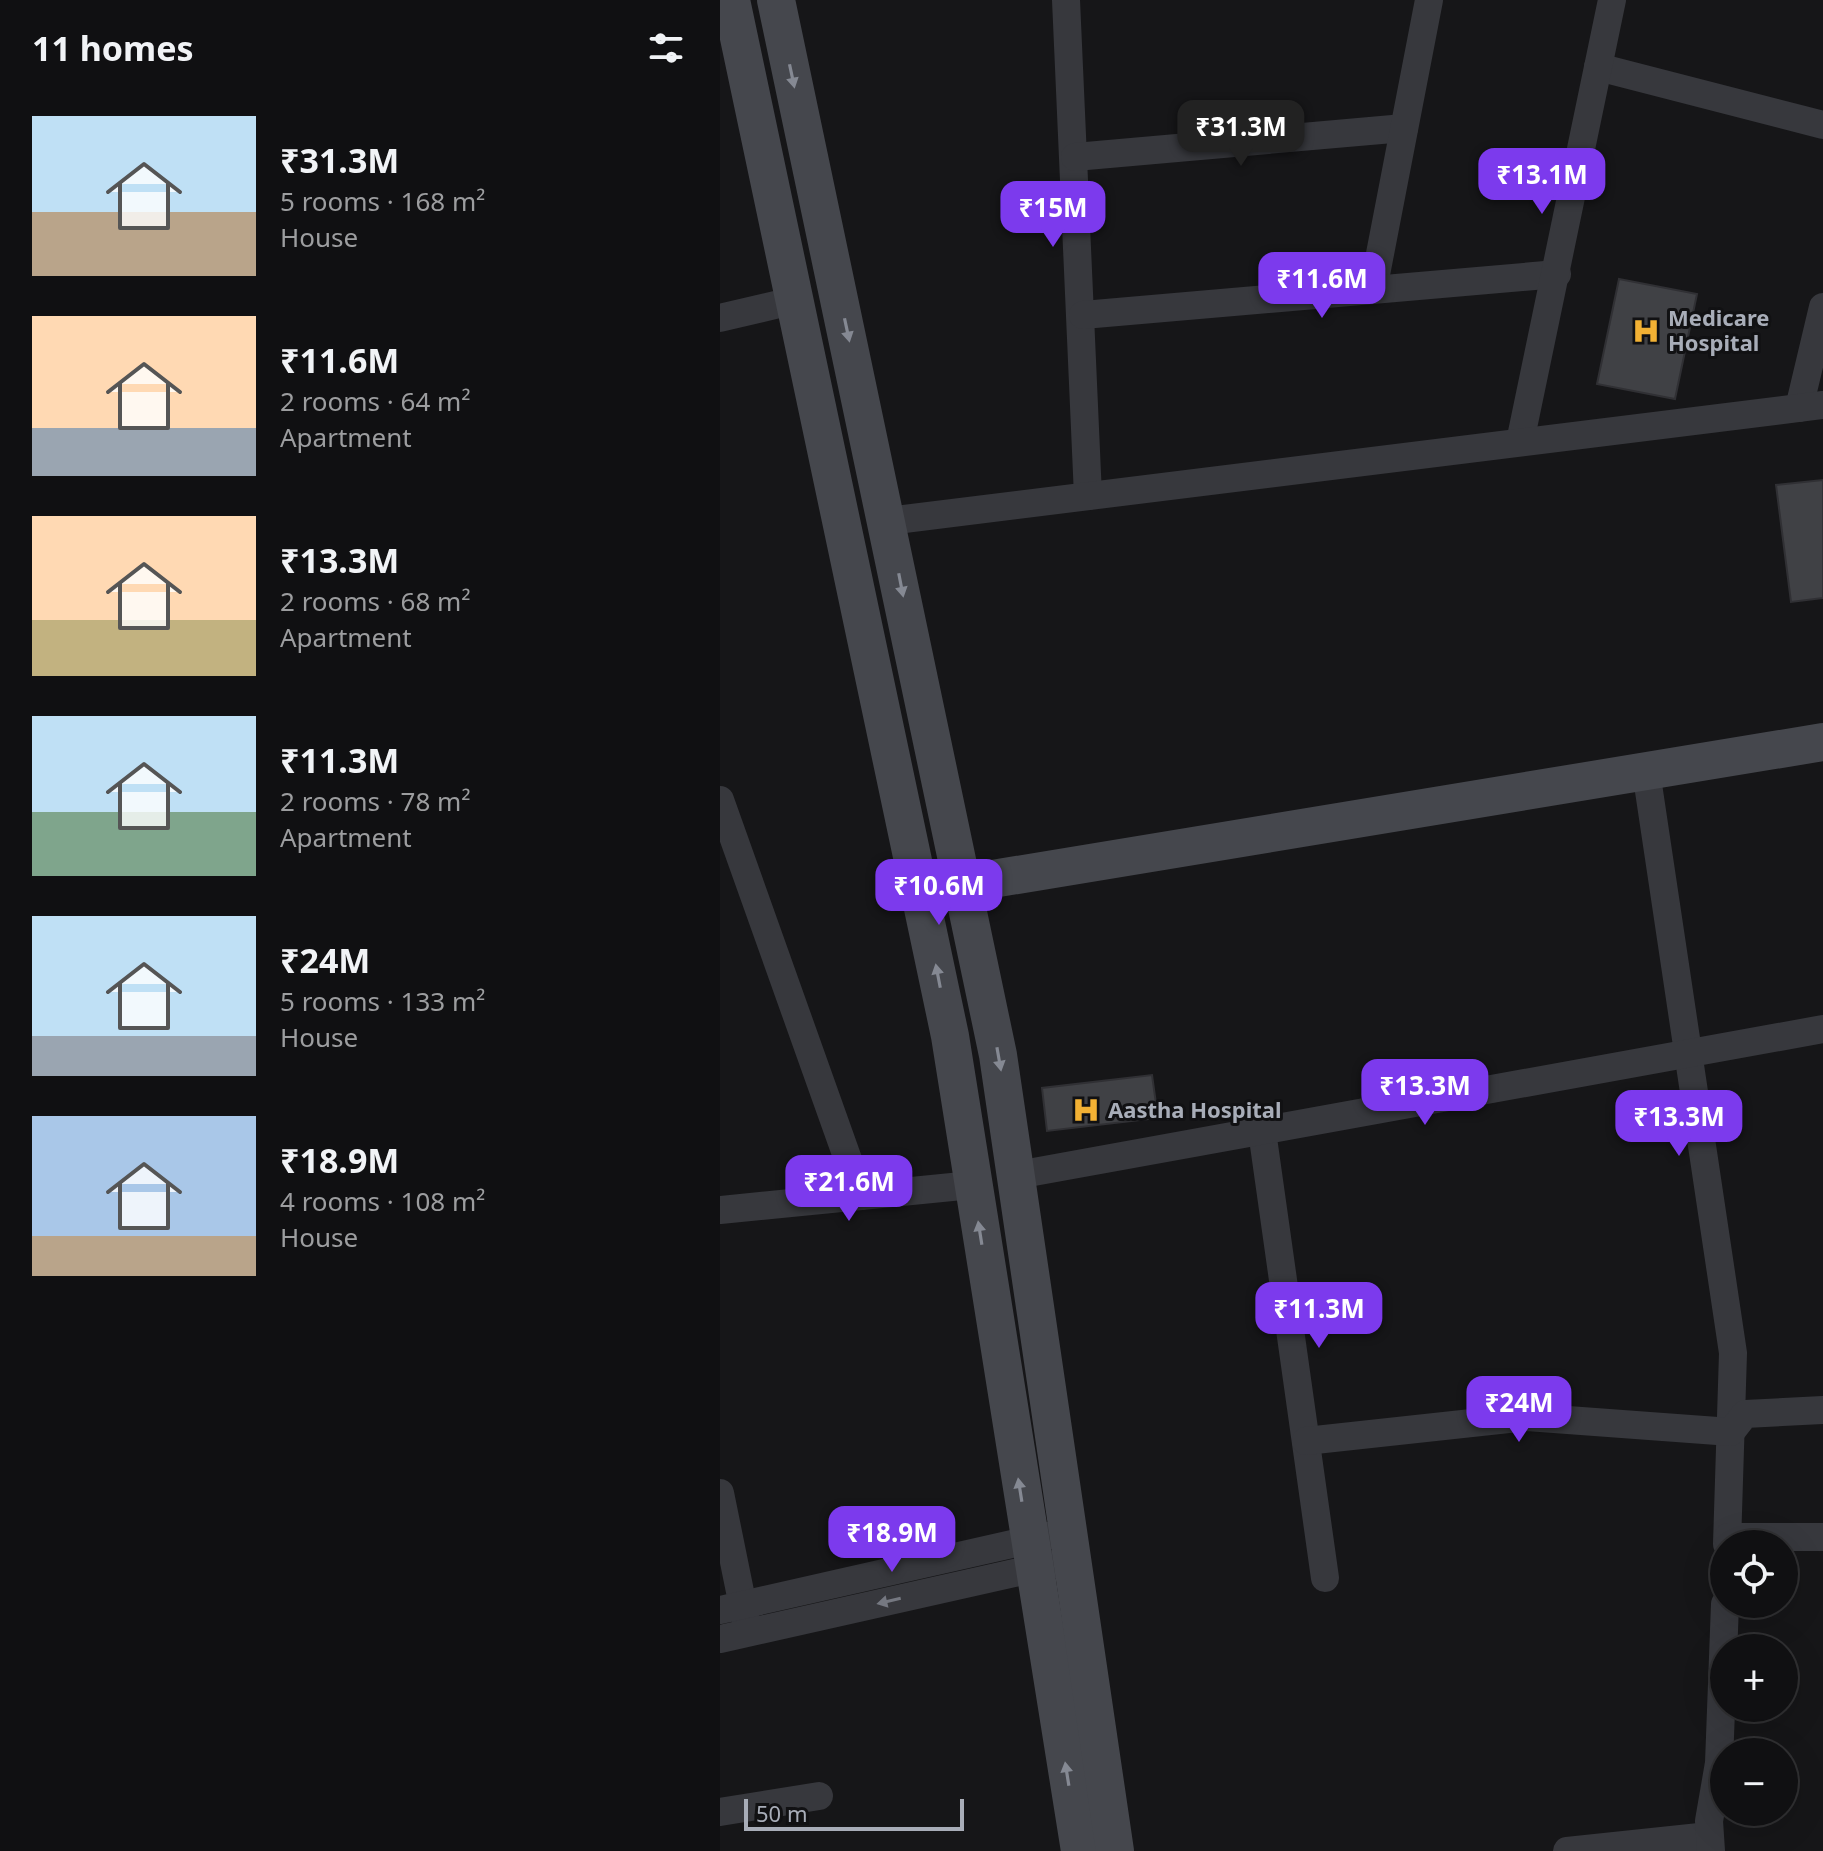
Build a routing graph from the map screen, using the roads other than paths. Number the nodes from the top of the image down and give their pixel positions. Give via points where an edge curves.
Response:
1 (731, 0) edge
2 (776, 0) edge
3 (1066, 0) edge
4 (1429, 0) edge
5 (1612, 0) edge
6 (1598, 67) junction
7 (1823, 125) edge
8 (1404, 128) junction
9 (1075, 157) junction
10 (1557, 274) junction
11 (1373, 290) junction
12 (796, 300) junction
13 (1823, 307) edge
14 (1083, 315) junction
15 (720, 318) edge
16 (1811, 406) edge
17 (1520, 442) junction
18 (1088, 496) junction
19 (888, 521) junction
20 (1823, 742) edge
21 (1646, 771) junction
22 (723, 814) edge
23 (962, 884) junction
24 (920, 891) junction
25 (1823, 1029) edge
26 (1690, 1053) junction
27 (1262, 1131) junction
28 (1017, 1175) junction
29 (972, 1185) junction
30 (861, 1196) junction
31 (720, 1210) edge
32 (1823, 1410) edge
33 (1731, 1432) junction
34 (1306, 1441) junction
35 (720, 1493) edge
36 (1728, 1530) edge
37 (1823, 1537) edge
38 (1798, 1538) edge
39 (1072, 1546) junction
40 (1031, 1554) junction
41 (1325, 1578) dead end
42 (731, 1607) edge
43 (1724, 1618) edge
44 (749, 1633) junction
45 (720, 1639) edge
46 (819, 1796) dead end
47 (720, 1812) edge
48 (1710, 1844) edge
49 (1080, 1851) edge
50 (1115, 1851) edge
51 (1567, 1851) edge

1 - 12 main road
2 -> 19 main road
3 - 9 street
4 - 8 street
5 - 6 street
6 - 7 street
6 - 10 street
8 - 9 street
8 - 11 street
9 - 14 street
10 - 11 street
10 - 17 street
11 - 14 street
12 - 15 street
12 - 24 main road
13 - 16 street
14 - 18 street
16 - 17 street
17 - 18 street
18 - 19 street
19 -> 23 main road
20 - 21 main road
21 - 23 main road
21 - 26 street
22 - 30 street
23 - 24 main road
23 -> 28 main road
29 -> 24 main road via 950,1036
25 - 26 street
26 - 27 street
26 - 33 street via 1733,1353
27 - 28 street
27 - 34 street
28 - 39 main road
29 - 30 street
40 -> 29 main road
30 - 31 street
32 - 33 street via 1745,1414
33 - 34 street via 1527,1417
33 - 36 street
34 - 41 street
35 - 42 street
37 - 38 street
39 - 40 street
39 - 50 main road
40 - 42 street
40 -> 44 street
49 -> 40 main road
42 - 44 street
43 - 48 street
44 - 45 street
46 - 47 street
48 - 51 street

